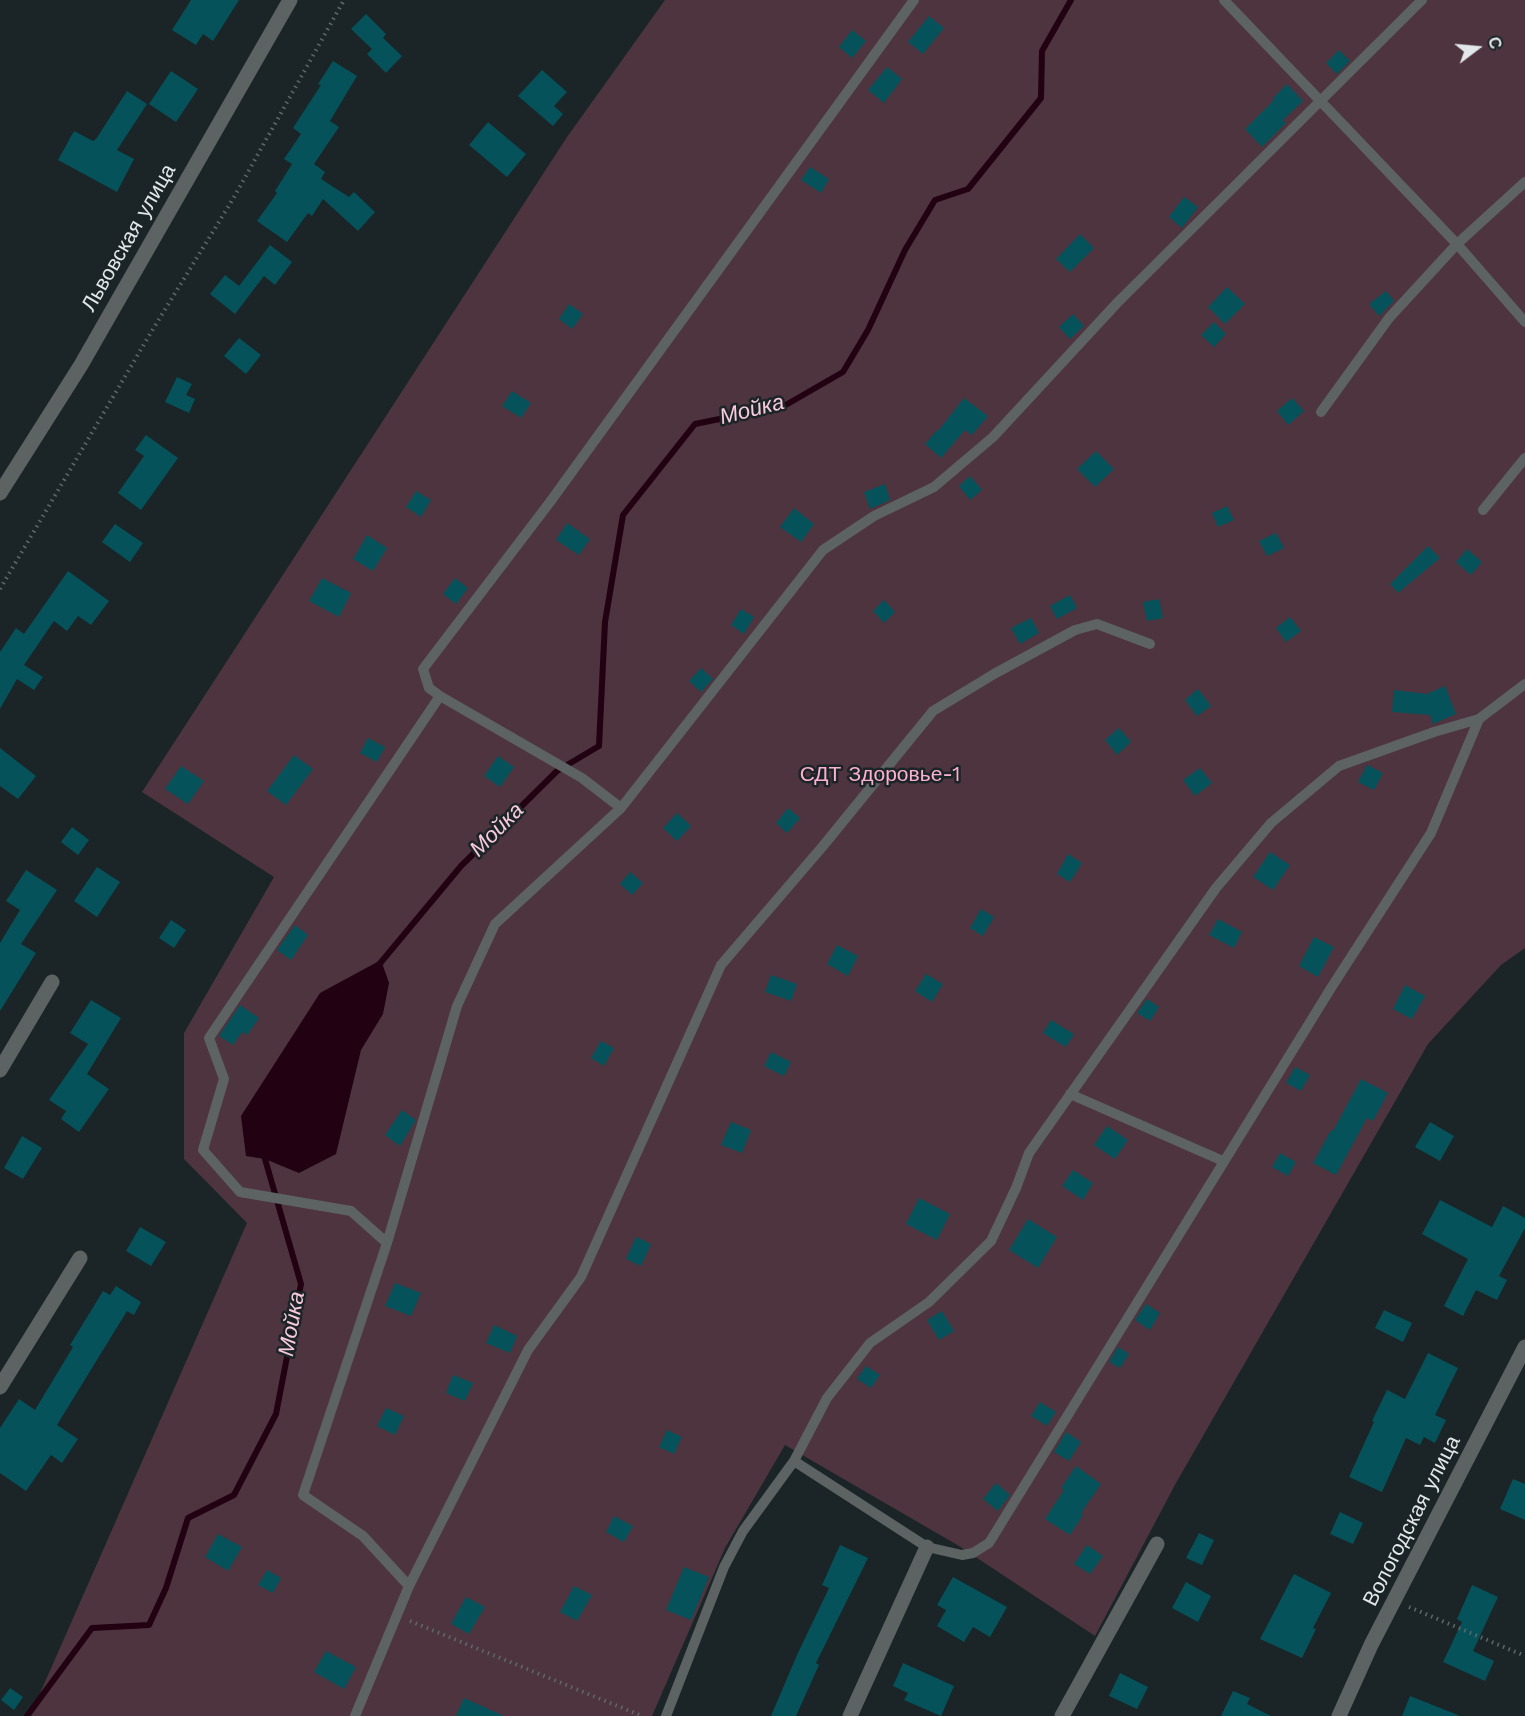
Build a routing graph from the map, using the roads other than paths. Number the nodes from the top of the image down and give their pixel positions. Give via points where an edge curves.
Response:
1 (290, 0) edge
2 (914, 0) edge
3 (1224, 0) edge
4 (1422, 0) edge
5 (1319, 102) junction
6 (1525, 182) edge
7 (1456, 244) junction
8 (1525, 322) edge
9 (1320, 412) dead end
10 (1525, 458) edge
11 (0, 493) edge
12 (1483, 510) dead end
13 (1150, 644) dead end
14 (1525, 684) edge
15 (440, 696) junction
16 (1479, 719) junction
17 (621, 808) junction
18 (52, 982) dead end
19 (0, 1070) edge
20 (1070, 1094) junction
21 (1223, 1161) junction
22 (387, 1243) junction
23 (80, 1258) dead end
24 (1525, 1347) edge
25 (0, 1387) edge
26 (794, 1461) junction
27 (1157, 1544) dead end
28 (927, 1547) junction
29 (410, 1586) junction
30 (356, 1716) edge
31 (666, 1716) edge
32 (850, 1716) edge
33 (1062, 1716) edge
34 (1339, 1716) edge

1 - 11 street, Львовская улица via 81,365
2 - 15 lane via 550,502 423,669 429,688
3 - 5 lane
4 - 5 lane
5 - 7 lane
5 - 17 lane via 1119,302 993,436 934,487 874,516 823,550
6 - 7 lane
7 - 8 lane
7 - 9 lane via 1389,318
10 - 12 lane
13 - 29 lane via 1097,624 1076,630 933,711 721,965 580,1277 528,1350
14 - 16 lane
15 - 17 lane via 582,778
15 - 22 lane via 209,1038 224,1079 203,1150 240,1192 351,1211
16 - 20 lane via 1339,766 1271,823 1216,888
16 - 21 lane via 1431,833
17 - 22 lane via 495,924 457,1006
18 - 19 street
20 - 21 lane
20 - 26 lane via 1029,1153 991,1241 929,1302 870,1343 827,1398
21 - 28 lane via 989,1543 962,1555
22 - 29 lane via 303,1495 363,1536
23 - 25 street
24 - 34 street, Вологодская улица via 1371,1645
26 - 28 lane
26 - 31 lane via 743,1531 724,1567
27 - 33 street
28 - 32 street
29 - 30 lane

